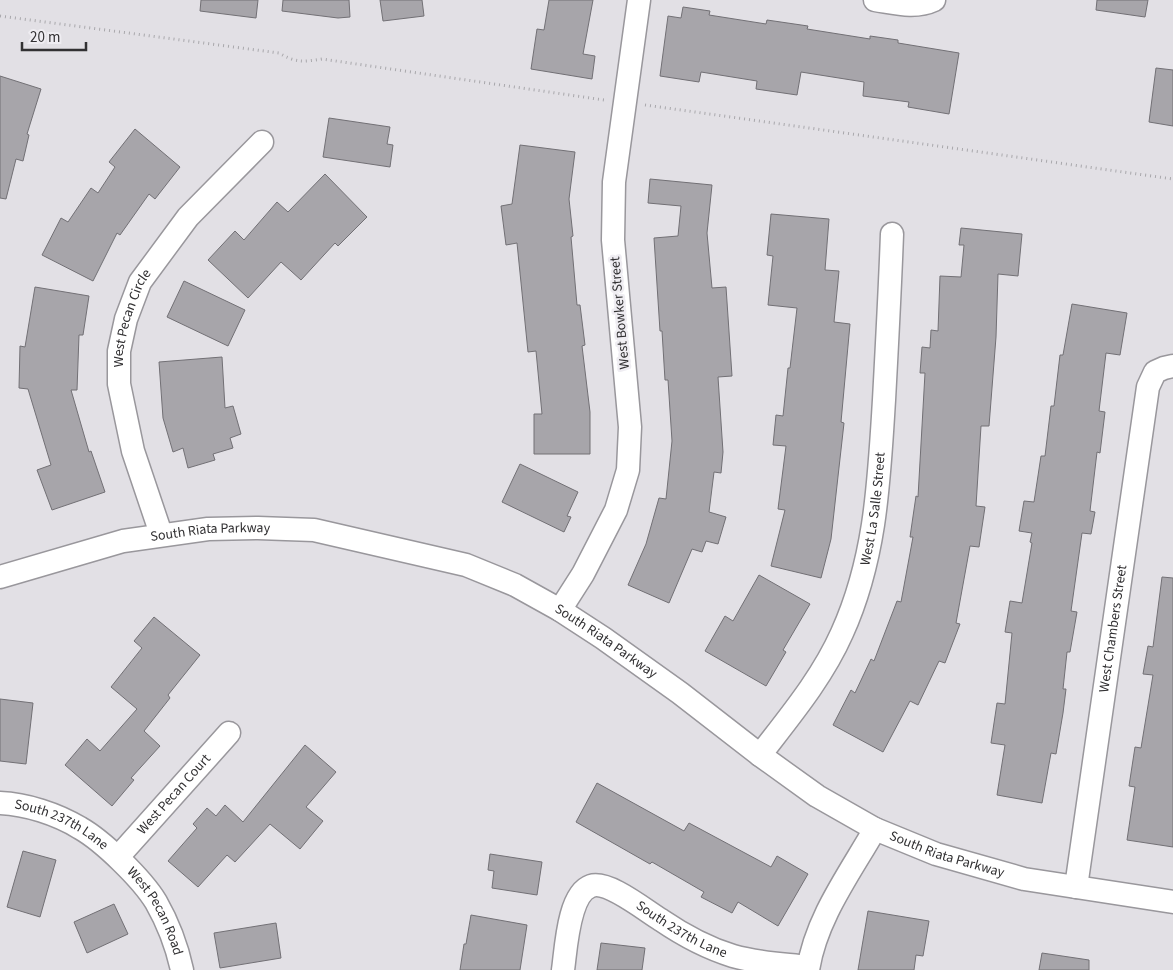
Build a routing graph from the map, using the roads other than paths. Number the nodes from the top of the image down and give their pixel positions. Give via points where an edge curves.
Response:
1 (639, 0) edge
2 (875, 0) edge
3 (934, 0) edge
4 (262, 142) dead end
5 (892, 234) dead end
6 (1164, 369) edge
7 (161, 534) junction
8 (0, 577) edge
9 (560, 610) junction
10 (230, 733) dead end
11 (760, 755) junction
12 (0, 802) edge
13 (875, 829) junction
14 (118, 857) junction
15 (1076, 887) junction
16 (1173, 902) edge
17 (808, 968) edge
18 (182, 970) edge
19 (564, 970) edge

1 - 9 street, West Bowker Street via 614,182 613,240 630,427 628,470 616,510
2 - 3 street via 912,6
4 - 7 street, West Pecan Circle via 188,218 140,282 126,318 119,351 118,384 133,451
5 - 11 street, West La Salle Street via 879,489 872,541 859,592 819,678
6 - 15 street, West Chambers Street via 1148,387
7 - 8 street, South Riata Parkway via 123,541
7 - 9 street, South Riata Parkway via 218,529 314,530 466,565 516,586
9 - 11 street, South Riata Parkway via 680,693
10 - 14 street, West Pecan Court
11 - 13 street, South Riata Parkway via 817,796
12 - 14 street, South 237th Lane via 54,816 81,828
13 - 15 street, South Riata Parkway via 976,866 1024,879
13 - 17 street via 833,901 818,934
14 - 18 street, West Pecan Road via 156,901 176,946
15 - 16 street, South Riata Parkway
17 - 19 street, South 237th Lane via 751,960 719,951 666,924 610,888 590,886 581,893 573,909

